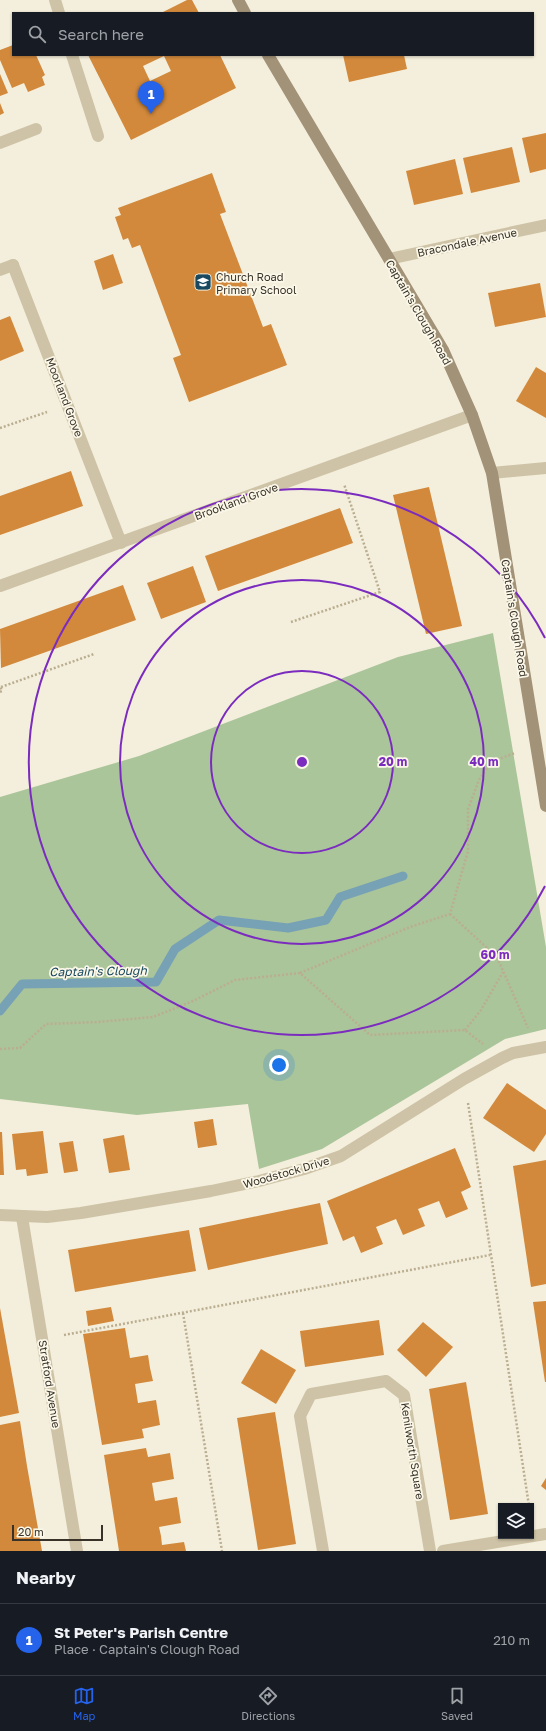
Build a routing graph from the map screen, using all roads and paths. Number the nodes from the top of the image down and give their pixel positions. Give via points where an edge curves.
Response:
1 (55, 0) edge
2 (238, 0) edge
3 (59, 12) edge
4 (244, 12) edge
5 (72, 56) edge
6 (269, 56) edge
7 (36, 129) dead end
8 (98, 136) dead end
9 (0, 143) edge
10 (546, 225) edge
11 (389, 259) junction
12 (0, 270) edge
13 (67, 404) junction
14 (472, 415) junction
15 (0, 428) edge
16 (338, 464) junction
17 (546, 468) edge
18 (492, 473) junction
19 (121, 543) junction
20 (0, 586) edge
21 (291, 622) dead end
22 (94, 654) dead end
23 (0, 686) edge
24 (0, 692) edge
25 (536, 745) junction
26 (546, 806) edge
27 (450, 914) junction
28 (504, 971) junction
29 (300, 974) junction
30 (465, 1030) junction
31 (541, 1048) edge
32 (0, 1049) edge
33 (502, 1058) junction
34 (464, 1079) junction
35 (0, 1215) edge
36 (22, 1217) junction
37 (490, 1255) junction
38 (183, 1313) junction
39 (42, 1339) junction
40 (528, 1503) edge
41 (546, 1534) edge
42 (77, 1551) edge
43 (222, 1551) edge
44 (323, 1551) edge
45 (430, 1551) edge
46 (443, 1551) edge

1 - 3 street
2 - 4 street
5 - 8 street
6 - 11 street, Captain's Clough Road
7 - 9 street
10 - 11 street, Bracondale Avenue
11 - 14 street, Captain's Clough Road via 443,350
12 - 13 street, Moorland Grove via 13,265
13 - 15 path
13 - 19 street, Moorland Grove
14 - 16 street, Brookland Grove
14 - 18 street, Captain's Clough Road
16 - 19 street, Brookland Grove
16 - 21 path via 380,592
17 - 18 street
18 - 25 street, Captain's Clough Road
19 - 20 street, Brookland Grove
22 - 23 path
23 - 24 path
25 - 26 street, Captain's Clough Road
25 - 27 path via 491,762 479,780 468,809 468,851
27 - 28 path via 497,957
27 - 29 path via 410,927
28 - 30 path via 481,1010
28 - 31 path
29 - 30 path via 370,1035
29 - 32 path via 235,980 153,1017 46,1024 20,1048
30 - 33 path
31 - 33 street, Woodstock Drive via 513,1053
33 - 34 street, Woodstock Drive
34 - 36 street, Woodstock Drive via 341,1156 304,1169 211,1191 81,1213
34 - 37 path
35 - 36 street, Woodstock Drive
36 - 39 street, Stratford Avenue
37 - 38 path
37 - 40 path
38 - 39 path
38 - 43 path
39 - 42 street, Stratford Avenue
41 - 46 street
44 - 45 street, Kenilworth Square via 300,1416 311,1394 386,1381 404,1395

